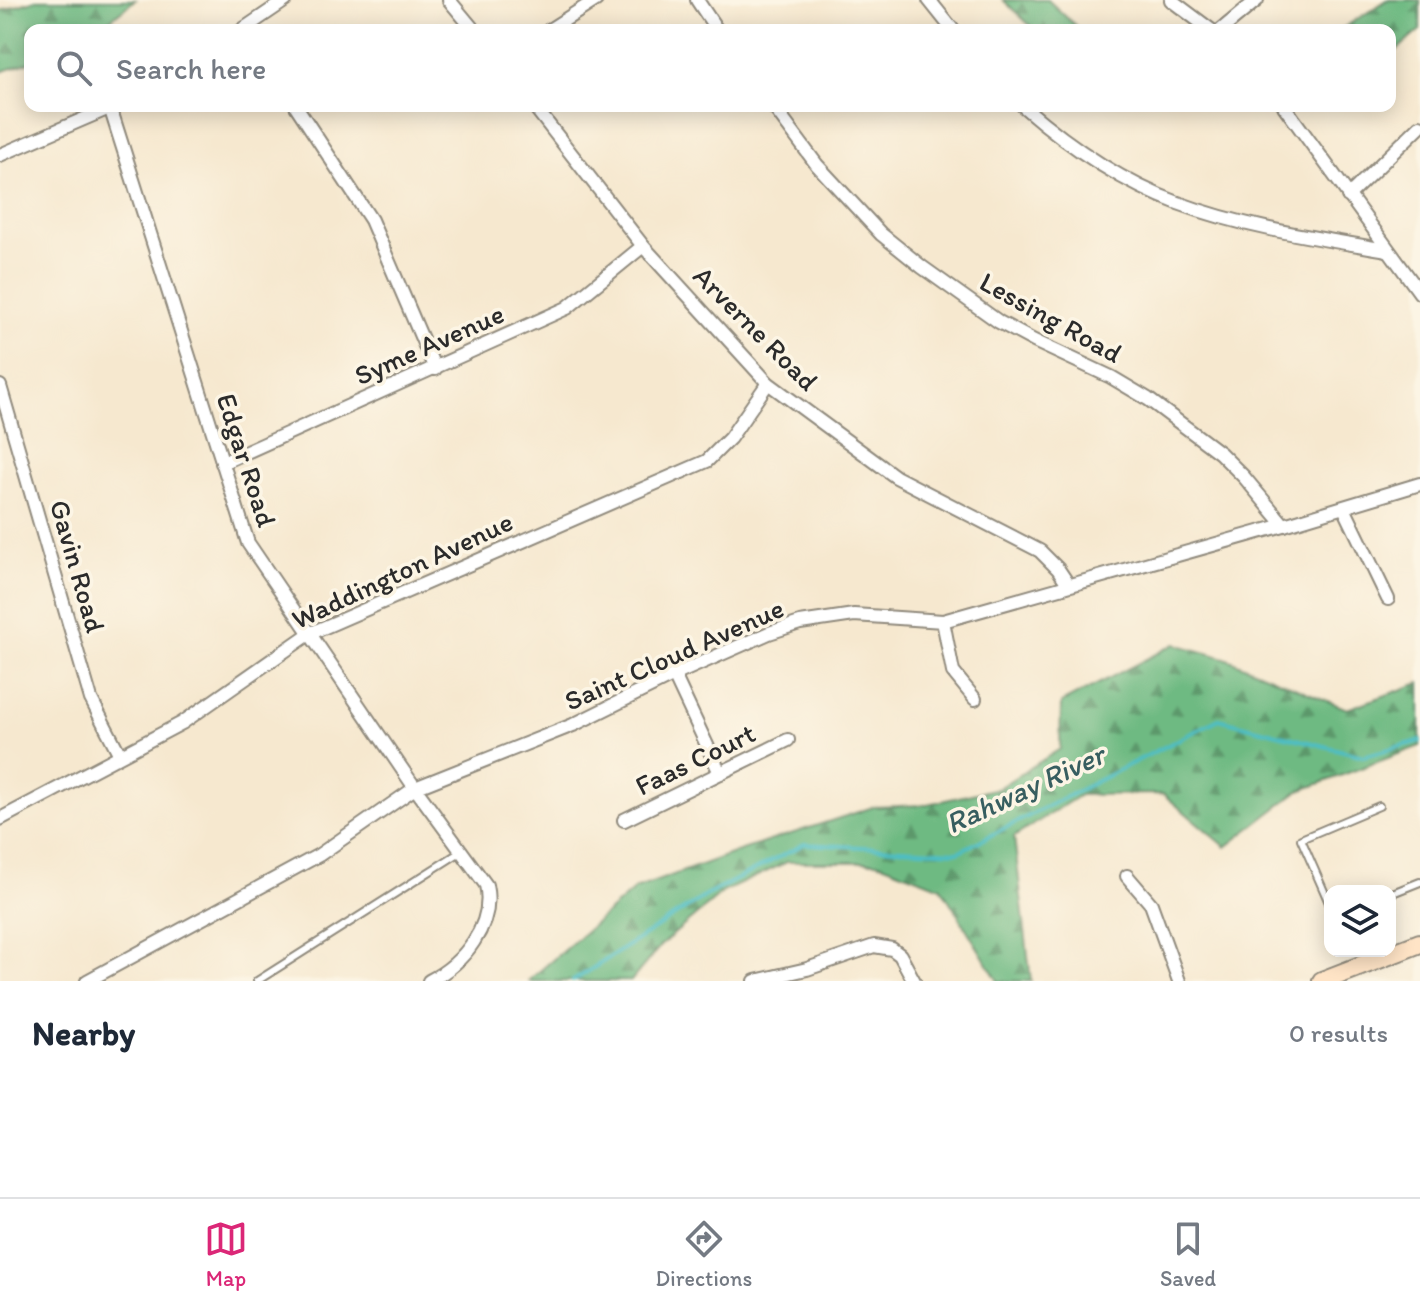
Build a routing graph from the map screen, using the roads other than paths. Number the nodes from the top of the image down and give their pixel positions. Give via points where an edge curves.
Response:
1 (286, 0) edge
2 (449, 0) edge
3 (596, 0) edge
4 (697, 0) edge
5 (929, 0) edge
6 (1171, 0) edge
7 (1257, 0) edge
8 (252, 24) edge
9 (469, 24) edge
10 (558, 24) edge
11 (713, 24) edge
12 (948, 24) edge
13 (1203, 24) edge
14 (1228, 24) edge
15 (100, 112) edge
16 (114, 112) edge
17 (300, 112) edge
18 (539, 112) edge
19 (777, 112) edge
20 (1031, 112) edge
21 (1288, 112) edge
22 (1420, 126) edge
23 (0, 155) edge
24 (1348, 196) junction
25 (643, 246) junction
26 (1387, 250) junction
27 (1420, 293) edge
28 (435, 369) junction
29 (768, 383) junction
30 (0, 386) edge
31 (222, 463) junction
32 (1420, 484) edge
33 (1344, 508) junction
34 (1284, 525) junction
35 (1068, 584) junction
36 (1388, 599) dead end
37 (943, 621) junction
38 (309, 634) junction
39 (674, 675) junction
40 (975, 699) dead end
41 (788, 740) dead end
42 (120, 755) junction
43 (720, 773) junction
44 (415, 788) junction
45 (1379, 806) dead end
46 (0, 819) edge
47 (624, 820) dead end
48 (462, 851) junction
49 (1127, 876) dead end
50 (1420, 882) edge
51 (1324, 891) edge
52 (1396, 892) edge
53 (1420, 943) edge
54 (87, 981) edge
55 (257, 981) edge
56 (429, 981) edge
57 (755, 981) edge
58 (914, 981) edge
59 (1179, 981) edge
60 (1322, 981) edge

1 - 8 street
2 - 9 street
3 - 10 street
4 - 11 street
5 - 12 street
6 - 13 street
7 - 14 street
15 - 23 street
16 - 31 street, Edgar Road
17 - 28 street via 371,220
18 - 25 street, Arverne Road
19 - 34 street, Lessing Road via 817,165 881,234 999,322 1148,399 1220,453
20 - 26 street via 1097,162 1176,203 1264,228
21 - 24 street
22 - 24 street
24 - 26 street
25 - 28 street, Syme Avenue via 567,308
25 - 29 street, Arverne Road
26 - 27 street
28 - 31 street, Syme Avenue
29 - 35 street, Arverne Road via 896,477 1040,551
29 - 38 street, Waddington Avenue via 707,461
30 - 42 street, Gavin Road via 91,699
31 - 38 street, Edgar Road via 248,543
32 - 33 street, Saint Cloud Avenue
33 - 34 street, Saint Cloud Avenue
33 - 36 street
34 - 35 street, Saint Cloud Avenue
35 - 37 street, Saint Cloud Avenue
37 - 39 street, Saint Cloud Avenue via 854,615 800,623
37 - 40 street via 953,672
38 - 42 street, Waddington Avenue via 182,723
38 - 44 street, Edgar Road
39 - 43 street
39 - 44 street, Saint Cloud Avenue via 573,725
41 - 43 street, Faas Court
42 - 46 street, Waddington Avenue
43 - 47 street, Faas Court
44 - 48 street, Edgar Road
44 - 54 street, Saint Cloud Avenue via 319,855
45 - 51 lane via 1301,839
48 - 55 lane
48 - 56 street, Edgar Road via 486,885 484,922 458,962
49 - 59 street via 1151,904
50 - 52 lane
53 - 60 main road
57 - 58 street via 874,946 900,955

